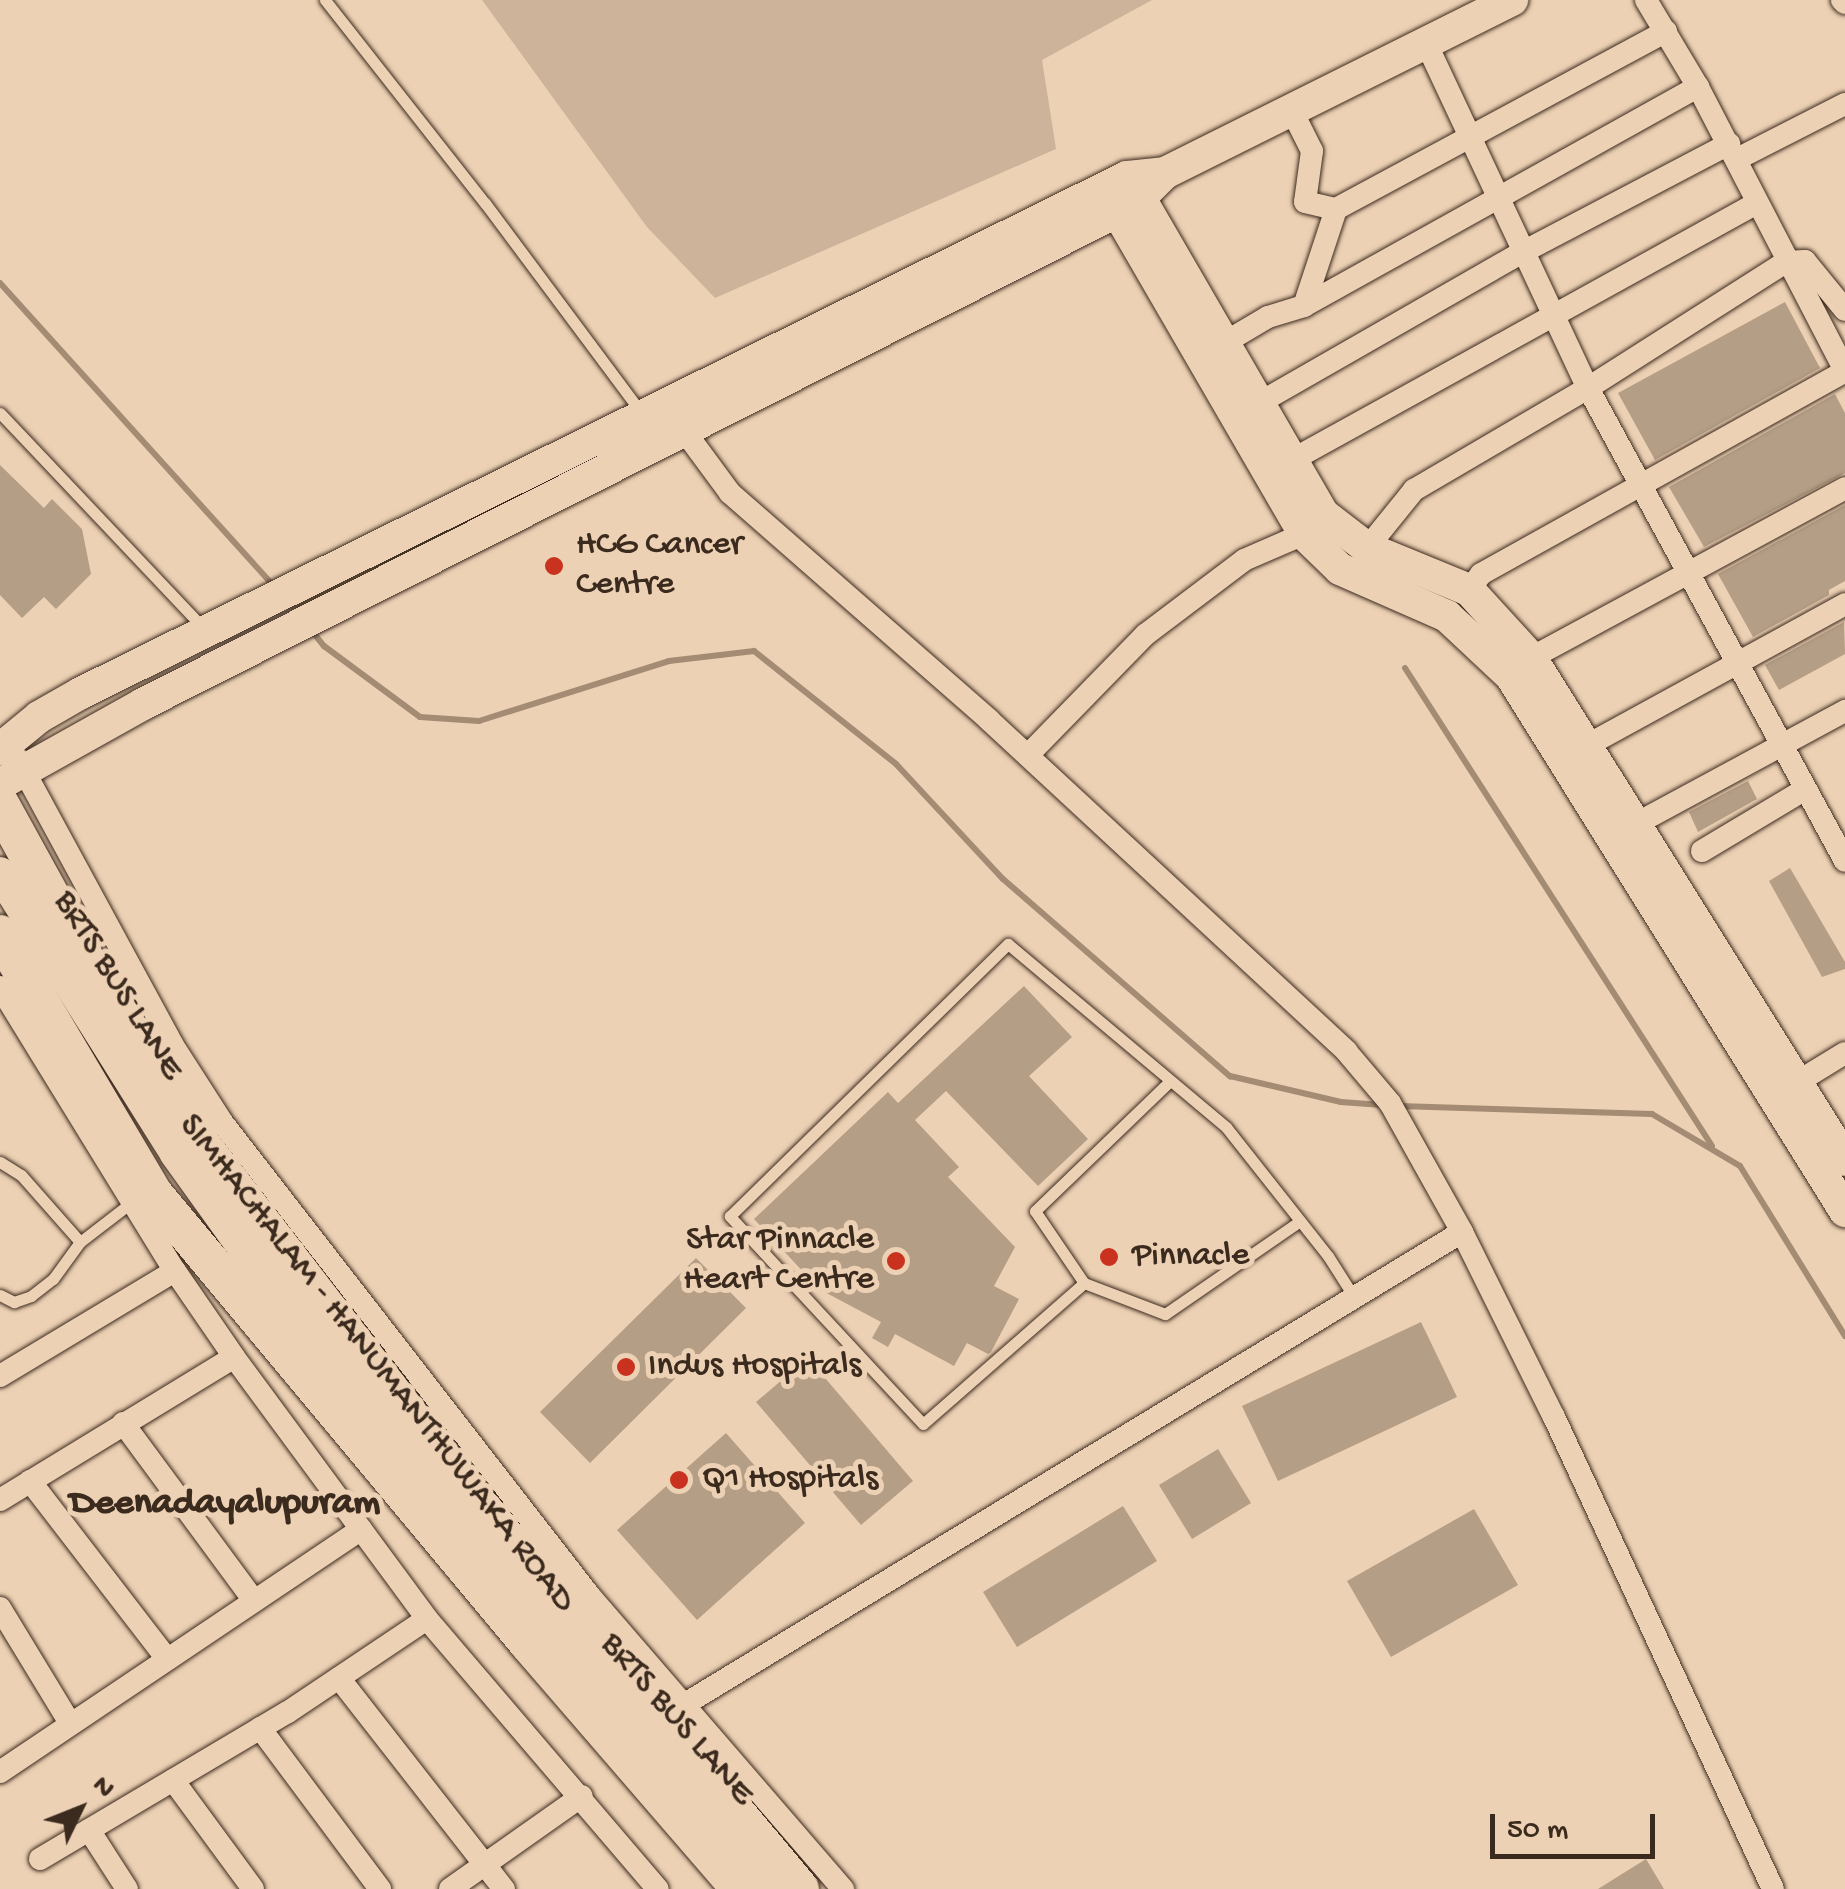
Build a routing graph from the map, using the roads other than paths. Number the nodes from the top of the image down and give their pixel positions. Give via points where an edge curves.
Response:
1 (326, 0) edge
2 (1512, 0) edge
3 (1646, 0) edge
4 (1666, 31) junction
5 (1427, 45) junction
6 (1698, 87) junction
7 (1845, 104) edge
8 (1291, 109) junction
9 (1471, 139) junction
10 (1732, 151) junction
11 (1122, 194) junction
12 (1497, 196) junction
13 (1758, 202) junction
14 (1336, 209) junction
15 (1523, 252) junction
16 (1786, 262) junction
17 (1304, 306) junction
18 (1845, 310) edge
19 (1551, 314) junction
20 (1224, 342) junction
21 (1845, 371) edge
22 (1588, 388) junction
23 (1259, 403) junction
24 (0, 413) edge
25 (665, 418) junction
26 (1292, 460) junction
27 (1638, 483) junction
28 (1845, 488) edge
29 (1304, 534) junction
30 (1367, 548) junction
31 (1687, 573) junction
32 (1469, 590) junction
33 (1845, 604) edge
34 (208, 633) junction
35 (1531, 658) junction
36 (1734, 663) junction
37 (1845, 711) edge
38 (1586, 746) junction
39 (1780, 748) junction
40 (1028, 755) junction
41 (6, 756) edge
42 (1804, 790) junction
43 (0, 804) edge
44 (1837, 829) edge
45 (1623, 831) junction
46 (1702, 851) dead end
47 (1845, 861) edge
48 (0, 873) edge
49 (0, 934) edge
50 (0, 987) edge
51 (1845, 1053) edge
52 (1170, 1080) junction
53 (1796, 1083) junction
54 (1845, 1160) edge
55 (0, 1162) edge
56 (133, 1201) junction
57 (1845, 1211) edge
58 (1300, 1221) junction
59 (1462, 1232) junction
60 (80, 1242) junction
61 (175, 1271) junction
62 (1084, 1282) junction
63 (0, 1295) edge
64 (1354, 1296) junction
65 (234, 1358) junction
66 (0, 1376) edge
67 (327, 1399) junction
68 (123, 1423) junction
69 (287, 1429) junction
70 (30, 1481) junction
71 (0, 1500) edge
72 (361, 1528) junction
73 (254, 1601) junction
74 (0, 1608) edge
75 (428, 1619) junction
76 (167, 1659) junction
77 (339, 1678) junction
78 (685, 1704) junction
79 (70, 1723) junction
80 (260, 1728) junction
81 (0, 1772) edge
82 (173, 1780) junction
83 (582, 1796) junction
84 (88, 1830) junction
85 (40, 1859) dead end
86 (486, 1864) junction
87 (128, 1889) edge
88 (253, 1889) edge
89 (380, 1889) edge
90 (450, 1889) edge
91 (504, 1889) edge
92 (658, 1889) edge
93 (740, 1889) edge
94 (768, 1889) edge
95 (800, 1889) edge
96 (843, 1889) edge
97 (1773, 1889) edge

1 - 25 lane
2 - 5 street
3 - 4 street
4 - 6 street
4 - 9 street
5 - 8 street
5 - 9 street
6 - 10 street
6 - 12 street
7 - 10 street
8 - 11 street
8 - 14 street via 1312,151 1304,202
9 - 12 street
9 - 14 street
10 - 13 street
10 - 15 street
11 - 20 street
11 - 25 street
11 - 29 street
12 - 15 street
12 - 17 street
13 - 16 street
13 - 19 street
14 - 17 street
15 - 19 street
15 - 23 street
16 - 18 street via 1804,261
16 - 21 street
16 - 22 street
17 - 20 street
19 - 22 street
19 - 26 street
20 - 23 street
21 - 27 street
22 - 27 street
22 - 30 street via 1414,490
23 - 26 street
24 - 34 lane
25 - 34 street
25 - 40 street via 730,493
25 - 41 street via 304,622
26 - 30 street via 1324,514
27 - 31 street
27 - 32 street via 1481,574
28 - 31 street
29 - 40 street via 1244,560 1145,635
29 - 45 street via 1340,569 1447,616 1510,676
30 - 32 street
31 - 35 street
31 - 36 street
32 - 35 street
33 - 36 street
34 - 41 street via 40,716
35 - 38 street
36 - 38 street
36 - 39 street
37 - 39 street
38 - 45 street
39 - 42 street
39 - 45 street
40 - 59 street via 1346,1050 1394,1109
41 - 78 street via 222,1122 588,1595
42 - 44 street
42 - 46 street
43 - 95 main road, SIMHACHALAM - HANUMANTHUWAKA ROAD via 87,962 224,1175 482,1509
44 - 47 street
45 - 53 street
45 - 57 street
48 - 94 street, BRTS BUS LANE via 145,1106 245,1250 542,1626
49 - 67 main road, SIMHACHALAM - HANUMANTHUWAKA ROAD via 153,1193
50 - 56 street
51 - 53 street
52 - 58 lane via 1226,1127
52 - 62 lane via 1035,1211
52 - 62 lane via 1008,944 730,1216 922,1424
53 - 54 street
55 - 60 lane via 21,1175
56 - 60 lane
56 - 61 street
58 - 62 lane via 1166,1314
58 - 64 lane
59 - 64 street
59 - 97 street
60 - 63 lane via 31,1296 14,1302
61 - 65 street
61 - 66 street
64 - 78 street
65 - 68 street
65 - 69 street
67 - 69 street
67 - 93 main road, SIMHACHALAM - HANUMANTHUWAKA ROAD
68 - 70 street
68 - 73 street
69 - 72 street
70 - 71 street
70 - 76 street
72 - 73 street
72 - 75 street
73 - 76 street
74 - 79 street
75 - 77 street
75 - 83 street
76 - 79 street
77 - 80 street
77 - 86 street
78 - 96 street
79 - 81 street
80 - 82 street
80 - 89 street
82 - 84 street
82 - 88 street
83 - 86 street
83 - 92 street
84 - 85 street
84 - 87 street
86 - 90 street
86 - 91 street

